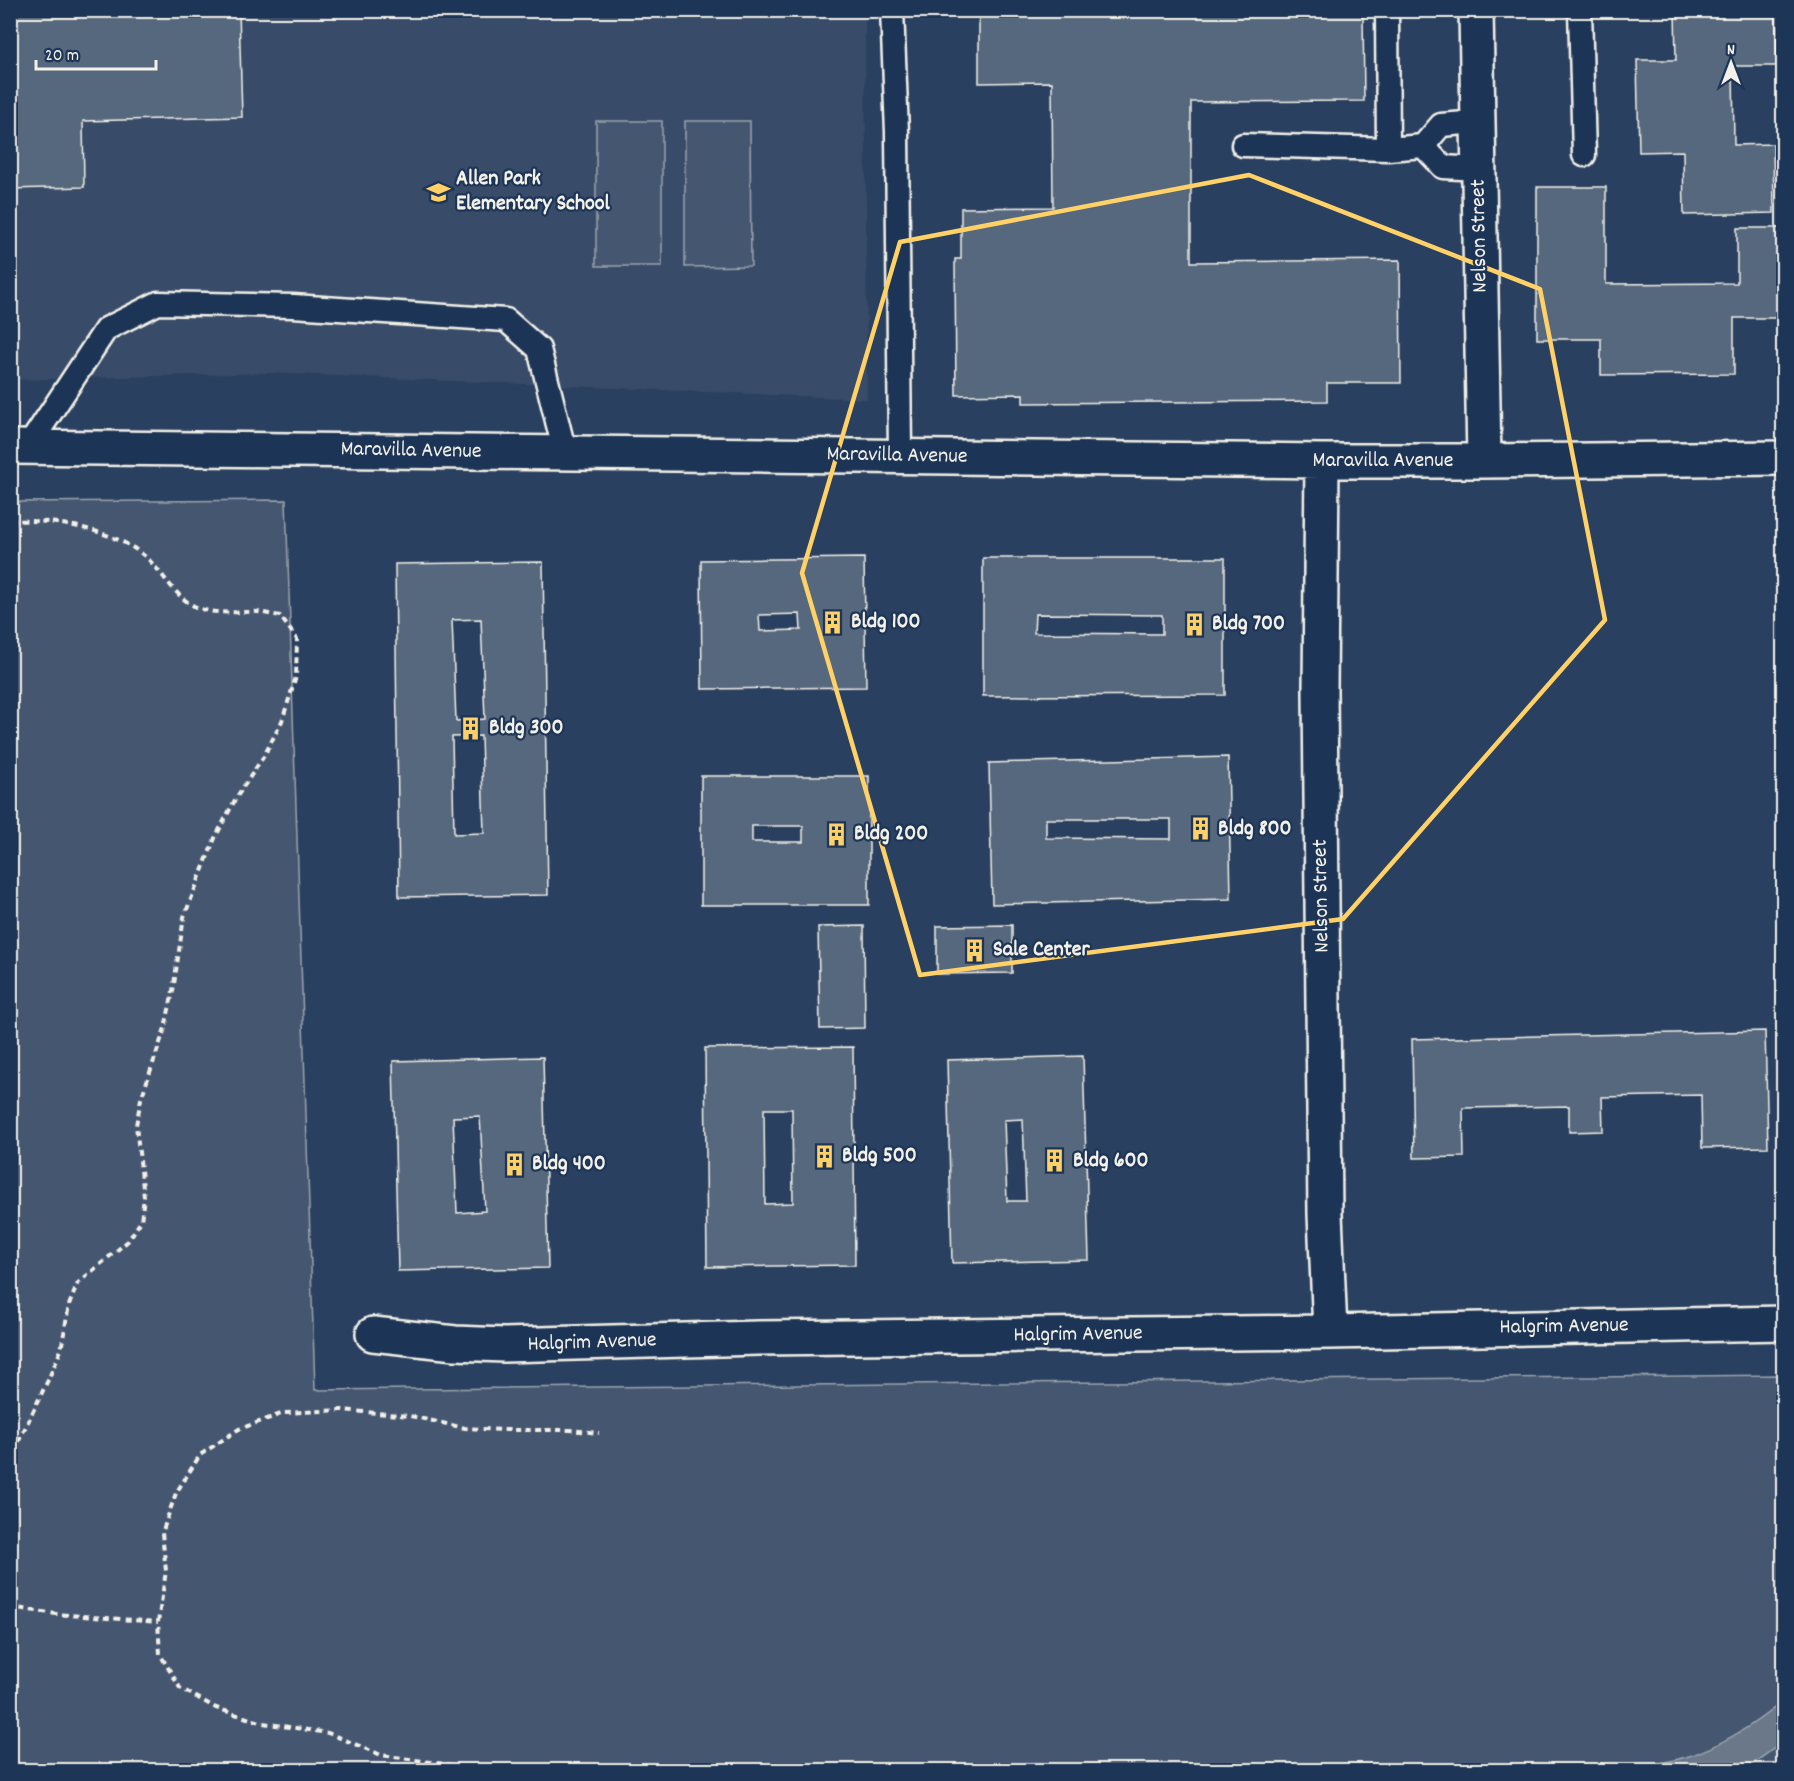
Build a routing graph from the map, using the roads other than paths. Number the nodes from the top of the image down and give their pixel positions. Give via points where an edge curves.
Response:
1 (892, 10) edge
2 (1387, 10) edge
3 (1476, 10) edge
4 (1580, 10) edge
5 (1478, 122) junction
6 (1243, 145) dead end
7 (1423, 146) junction
8 (1388, 149) junction
9 (1584, 155) dead end
10 (1479, 169) junction
11 (19, 447) edge
12 (565, 453) junction
13 (900, 455) junction
14 (1784, 458) edge
15 (1322, 461) junction
16 (1484, 461) junction
17 (1784, 1323) edge
18 (1330, 1332) junction
19 (373, 1334) dead end

1 - 13 lane
2 - 8 lane
3 - 5 street, Nelson Street
4 - 9 lane
5 - 7 lane via 1441,125
5 - 10 street, Nelson Street
6 - 8 lane
7 - 8 lane
7 - 10 lane via 1443,167
10 - 16 street, Nelson Street
11 - 12 street, Maravilla Avenue
11 - 12 lane via 106,329 158,303 293,306 506,320 539,349
12 - 13 street, Maravilla Avenue
13 - 15 street, Maravilla Avenue
14 - 16 street, Maravilla Avenue
15 - 16 street, Maravilla Avenue
15 - 18 street, Nelson Street via 1320,715 1325,1214
17 - 18 street, Halgrim Avenue
18 - 19 street, Halgrim Avenue via 758,1338 504,1345

